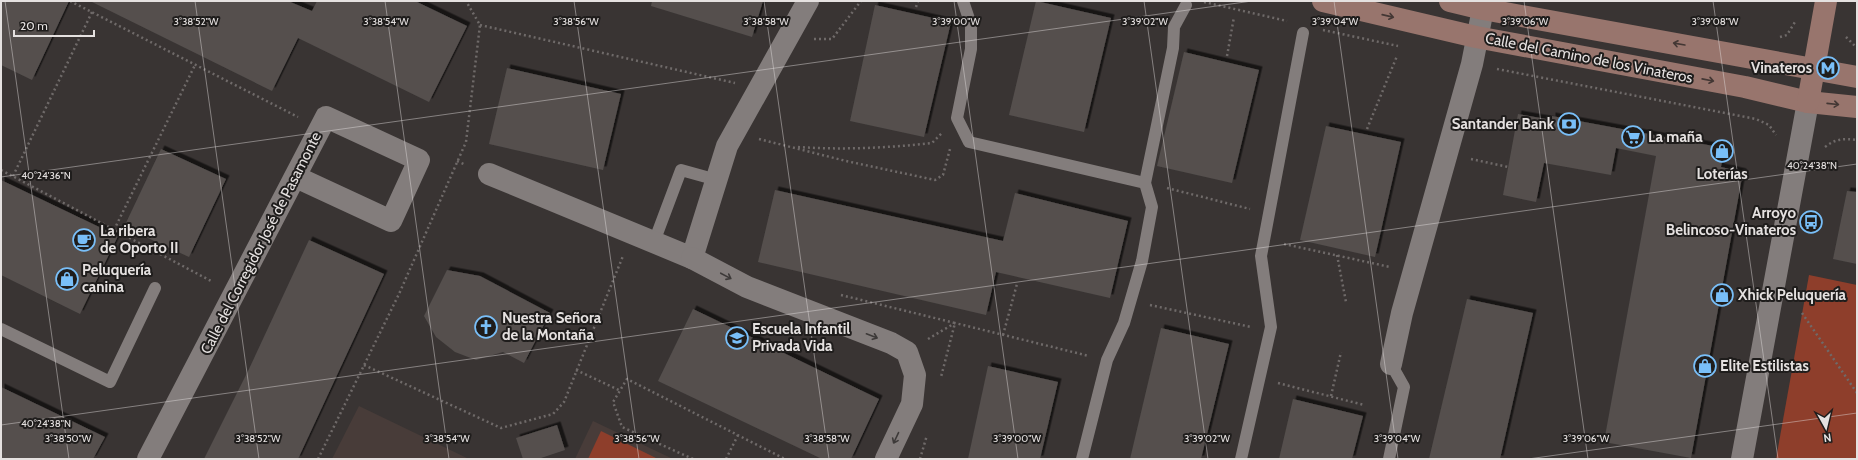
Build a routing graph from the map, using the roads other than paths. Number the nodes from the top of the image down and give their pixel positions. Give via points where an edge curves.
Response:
1 (808, 1) edge
2 (964, 1) edge
3 (1323, 1) edge
4 (1450, 1) edge
5 (1826, 1) edge
6 (1186, 5) dead end
7 (1483, 9) junction
8 (1303, 33) dead end
9 (1476, 36) junction
10 (1813, 70) junction
11 (1857, 77) edge
12 (1808, 102) junction
13 (1857, 107) edge
14 (489, 174) dead end
15 (296, 177) junction
16 (717, 180) junction
17 (1145, 183) junction
18 (654, 242) junction
19 (692, 258) junction
20 (155, 288) dead end
21 (1, 328) edge
22 (1391, 364) joint
23 (148, 459) edge
24 (886, 459) edge
25 (1082, 459) edge
26 (1241, 459) edge
27 (1389, 459) edge
28 (1742, 459) edge

1 - 16 street via 727,146
2 - 17 lane via 972,25 972,49 957,118 969,142
3 -> 9 main road, Calle del Camino de los Vinateros
4 - 7 main road, Calle del Camino de los Vinateros
5 - 10 main road
6 - 17 lane via 1174,27 1173,48
7 - 9 street
10 -> 7 main road, Calle del Camino de los Vinateros
8 - 26 lane via 1261,256 1270,331
9 -> 12 main road, Calle del Camino de los Vinateros via 1745,87
9 - 22 street via 1472,64 1413,272
10 - 11 main road, Calle del Camino de los Vinateros
10 - 12 main road
12 -> 13 main road, Calle del Camino de los Vinateros
12 - 28 street
14 - 18 street
15 - 15 street, Calle del Corregidor José de Pasamonte via 391,221 420,160 326,117
15 - 23 street, Calle del Corregidor José de Pasamonte
16 - 18 lane via 681,170
16 - 19 street
17 - 25 lane via 1152,207 1142,262 1124,322 1107,360
18 - 19 street
19 -> 24 street via 747,287 891,343 907,352 915,375 912,404
20 - 21 lane via 110,382
22 - 27 lane via 1404,387

